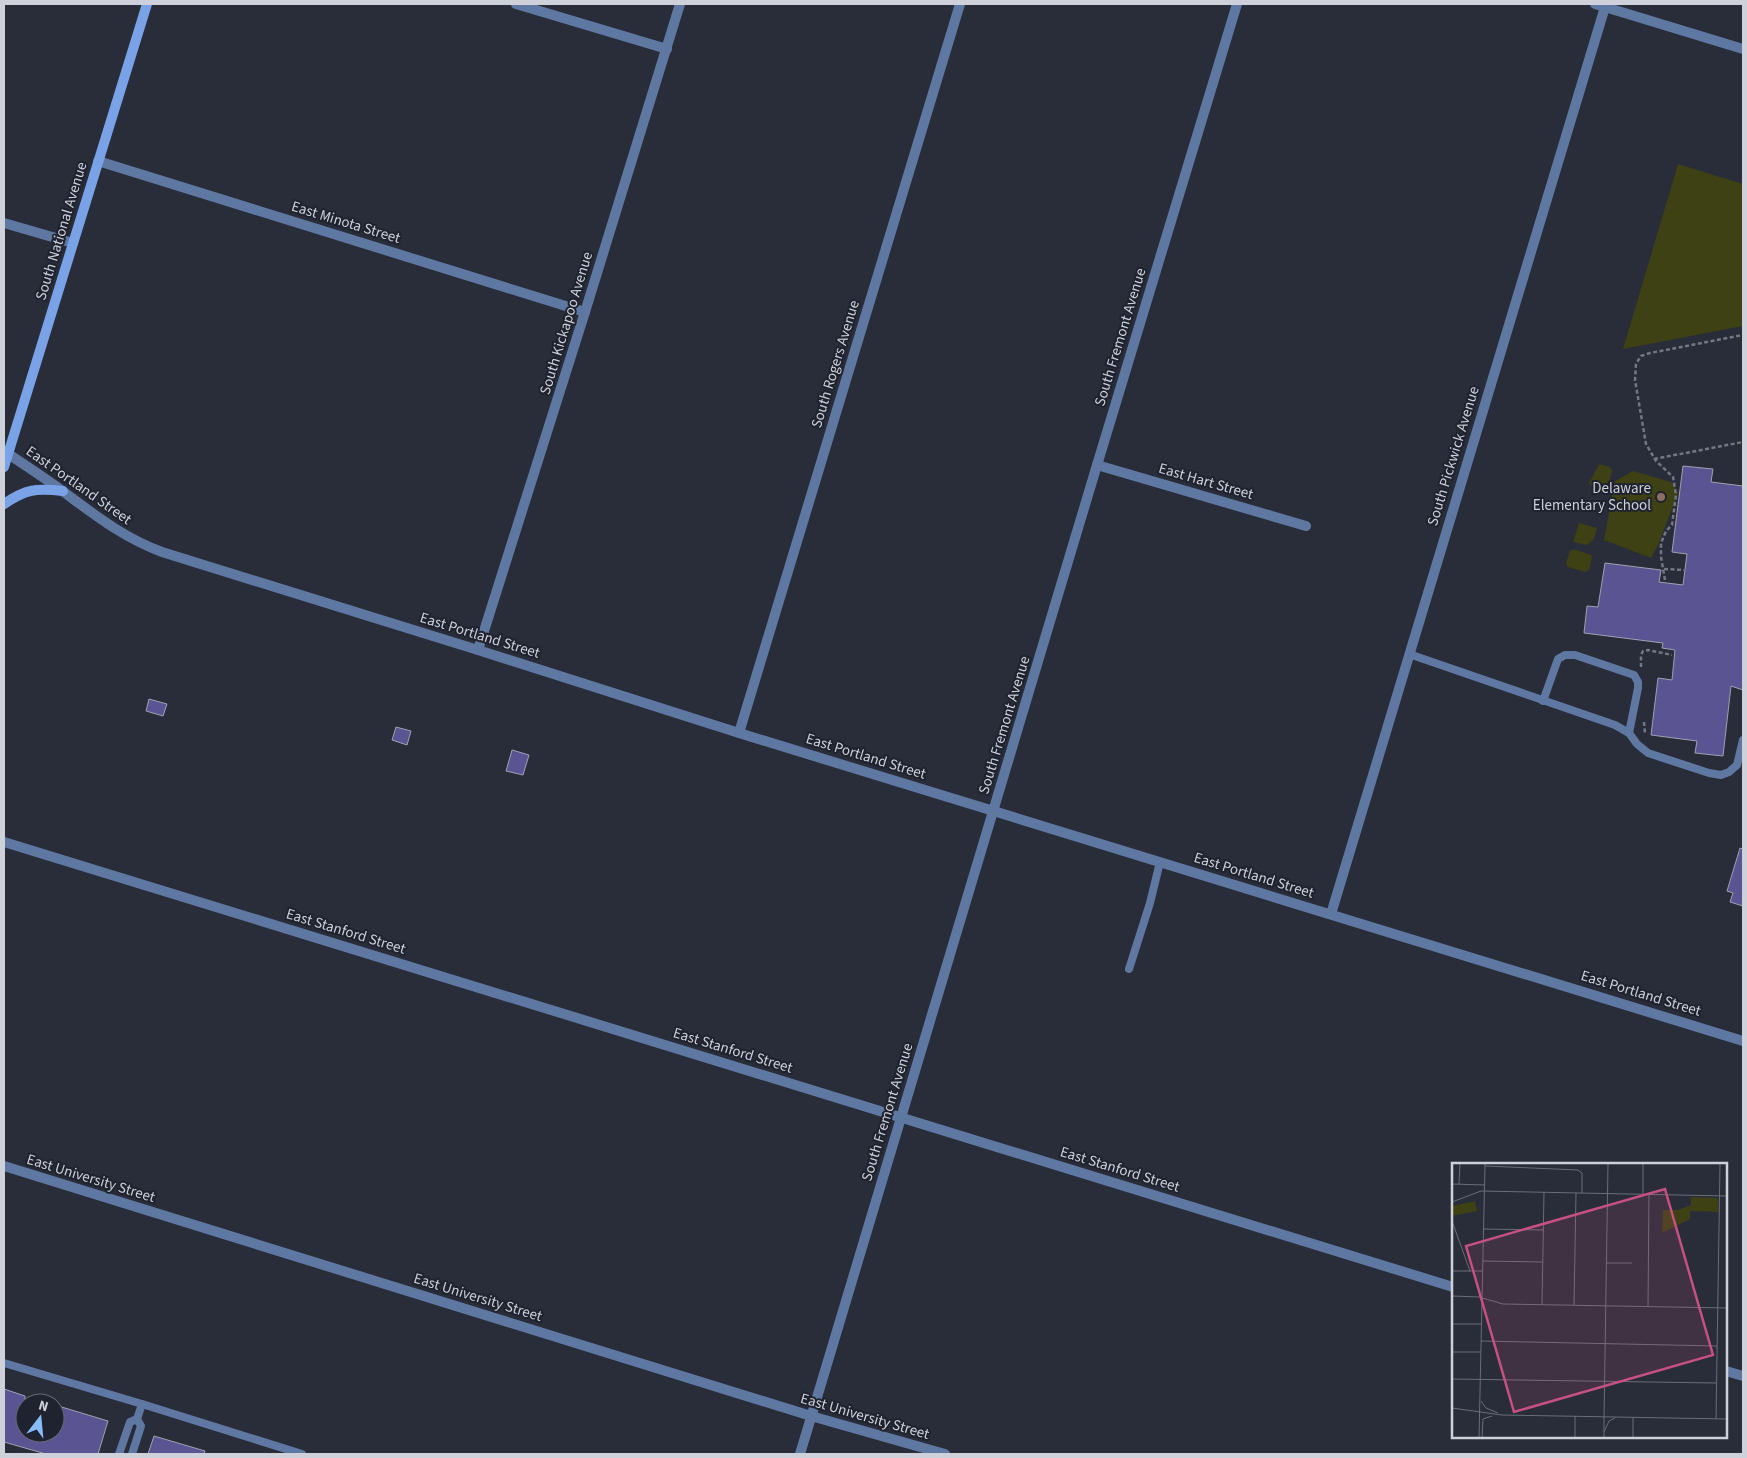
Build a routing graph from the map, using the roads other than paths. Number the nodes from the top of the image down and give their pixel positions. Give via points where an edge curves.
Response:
1 (147, 4) edge
2 (516, 4) edge
3 (680, 4) edge
4 (960, 4) edge
5 (1237, 4) edge
6 (1600, 5) edge
7 (667, 49) junction
8 (1743, 49) edge
9 (98, 161) junction
10 (4, 223) edge
11 (73, 243) junction
12 (585, 312) junction
13 (6, 453) edge
14 (1097, 465) junction
15 (4, 467) edge
16 (63, 491) junction
17 (4, 504) edge
18 (1306, 526) dead end
19 (478, 650) junction
20 (1409, 654) junction
21 (1544, 700) junction
22 (739, 733) junction
23 (1629, 733) junction
24 (1743, 740) edge
25 (1740, 766) edge
26 (994, 811) junction
27 (4, 842) edge
28 (1160, 862) junction
29 (1331, 914) junction
30 (1129, 969) dead end
31 (1743, 1040) edge
32 (901, 1117) junction
33 (4, 1166) edge
34 (1452, 1287) edge
35 (4, 1362) edge
36 (1727, 1371) edge
37 (1743, 1376) edge
38 (142, 1404) junction
39 (811, 1416) junction
40 (137, 1419) junction
41 (119, 1454) edge
42 (132, 1454) edge
43 (302, 1454) edge
44 (800, 1454) edge
45 (945, 1454) edge

1 - 9 main road, South National Avenue
2 - 7 street
3 - 7 street, South Kickapoo Avenue
4 - 22 street, South Rogers Avenue
5 - 14 street, South Fremont Avenue
6 - 8 street
6 - 20 street, South Pickwick Avenue
7 - 12 street, South Kickapoo Avenue
9 - 11 main road, South National Avenue
9 - 12 street, East Minota Street
10 - 11 street
11 - 13 main road, South National Avenue
12 - 19 street, South Kickapoo Avenue
13 - 15 main road, South National Avenue
13 - 16 street, East Portland Street
14 - 18 street, East Hart Street
14 - 26 street, South Fremont Avenue
16 - 17 main road via 30,490
16 - 19 street, East Portland Street via 102,522 146,546
19 - 22 street, East Portland Street
20 - 21 lane
20 - 29 street, South Pickwick Avenue
21 - 23 lane
21 - 23 lane via 1558,659 1565,655 1575,655 1634,675 1638,688
22 - 26 street, East Portland Street
23 - 25 lane via 1648,753 1710,773 1721,776
24 - 25 lane
26 - 28 street, East Portland Street
26 - 32 street, South Fremont Avenue
27 - 32 street, East Stanford Street
28 - 29 street, East Portland Street
28 - 30 lane
29 - 31 street, East Portland Street
32 - 34 street, East Stanford Street
32 - 39 street, South Fremont Avenue
33 - 39 street, East University Street
35 - 38 lane
36 - 37 street
38 - 40 lane
38 - 43 lane
39 - 44 street, South Fremont Avenue
39 - 45 street, East University Street
40 - 41 lane via 130,1422
40 - 42 lane via 141,1426

